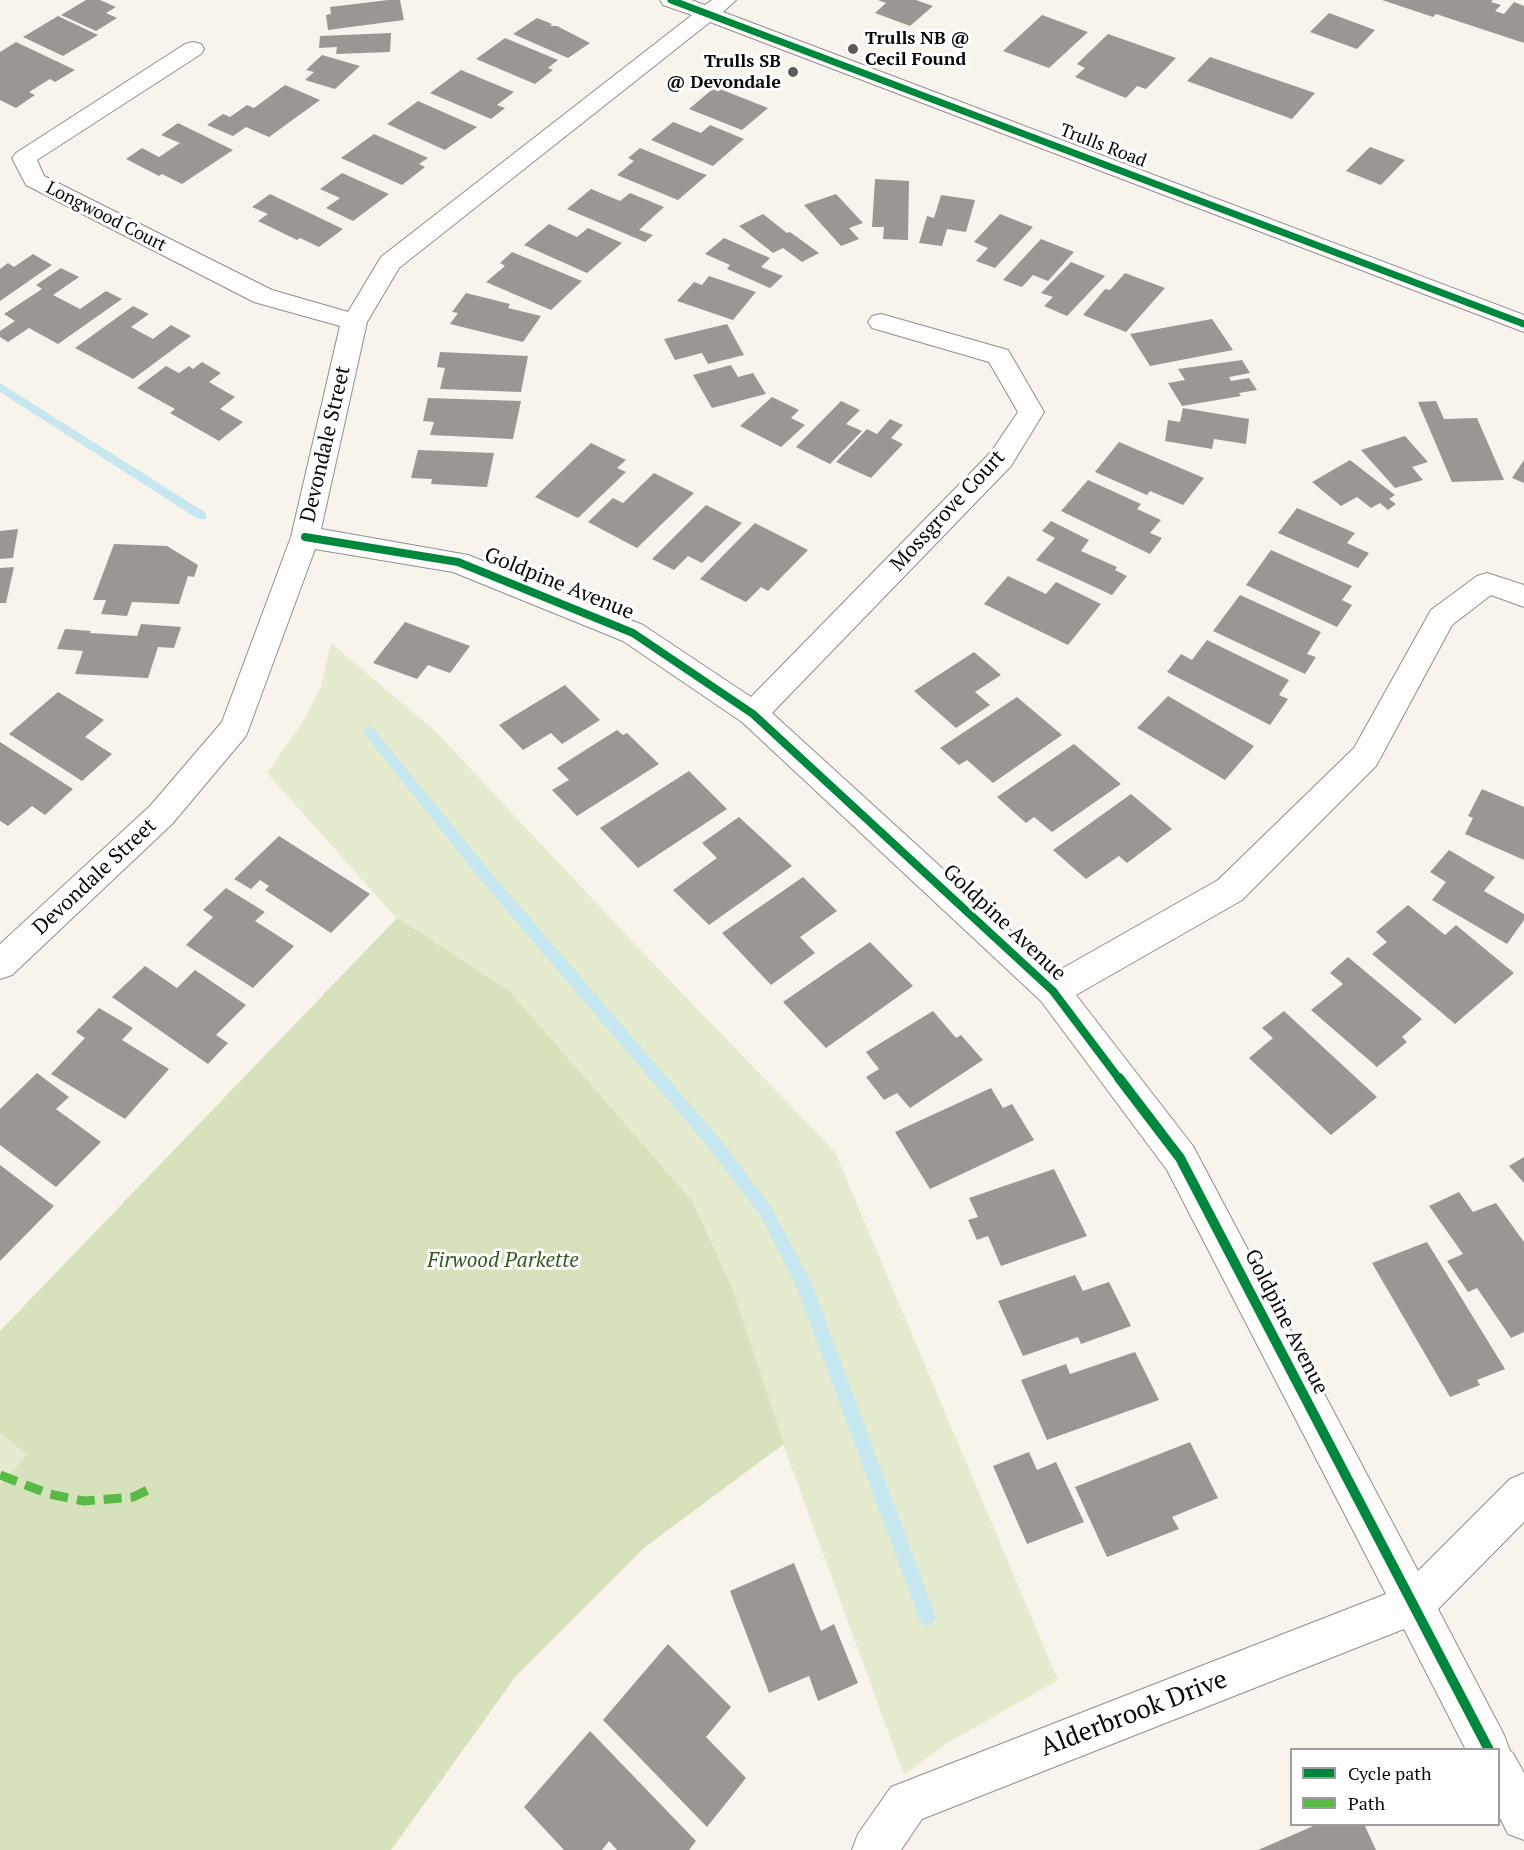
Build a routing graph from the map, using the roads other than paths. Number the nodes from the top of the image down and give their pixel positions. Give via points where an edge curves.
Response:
1 (671, 0) edge
2 (717, 7) edge
3 (193, 49) dead end
4 (354, 322) junction
5 (881, 322) dead end
6 (1524, 324) edge
7 (305, 537) junction
8 (1524, 596) edge
9 (753, 714) junction
10 (0, 965) edge
11 (1053, 991) junction
12 (1524, 1493) edge
13 (1414, 1604) junction
14 (1488, 1748) edge
15 (1500, 1772) edge
16 (1524, 1818) edge
17 (874, 1850) edge

1 - 2 street, Trulls Road
2 - 4 street, Devondale Street via 390,263
2 - 6 street, Trulls Road
3 - 4 street, Longwood Court via 24,158 34,180 263,296
4 - 7 street, Devondale Street
5 - 9 street, Mossgrove Court via 999,356 1031,412 1000,459
7 - 9 street, Goldpine Avenue via 458,562 633,633
7 - 10 street, Devondale Street via 234,728 161,815
8 - 11 street via 1487,583 1441,618 1365,757 1230,890
9 - 11 street, Goldpine Avenue
11 - 13 street, Goldpine Avenue via 1180,1158
12 - 13 street
13 - 14 street, Goldpine Avenue
13 - 17 street, Alderbrook Drive via 908,1803
15 - 16 street

